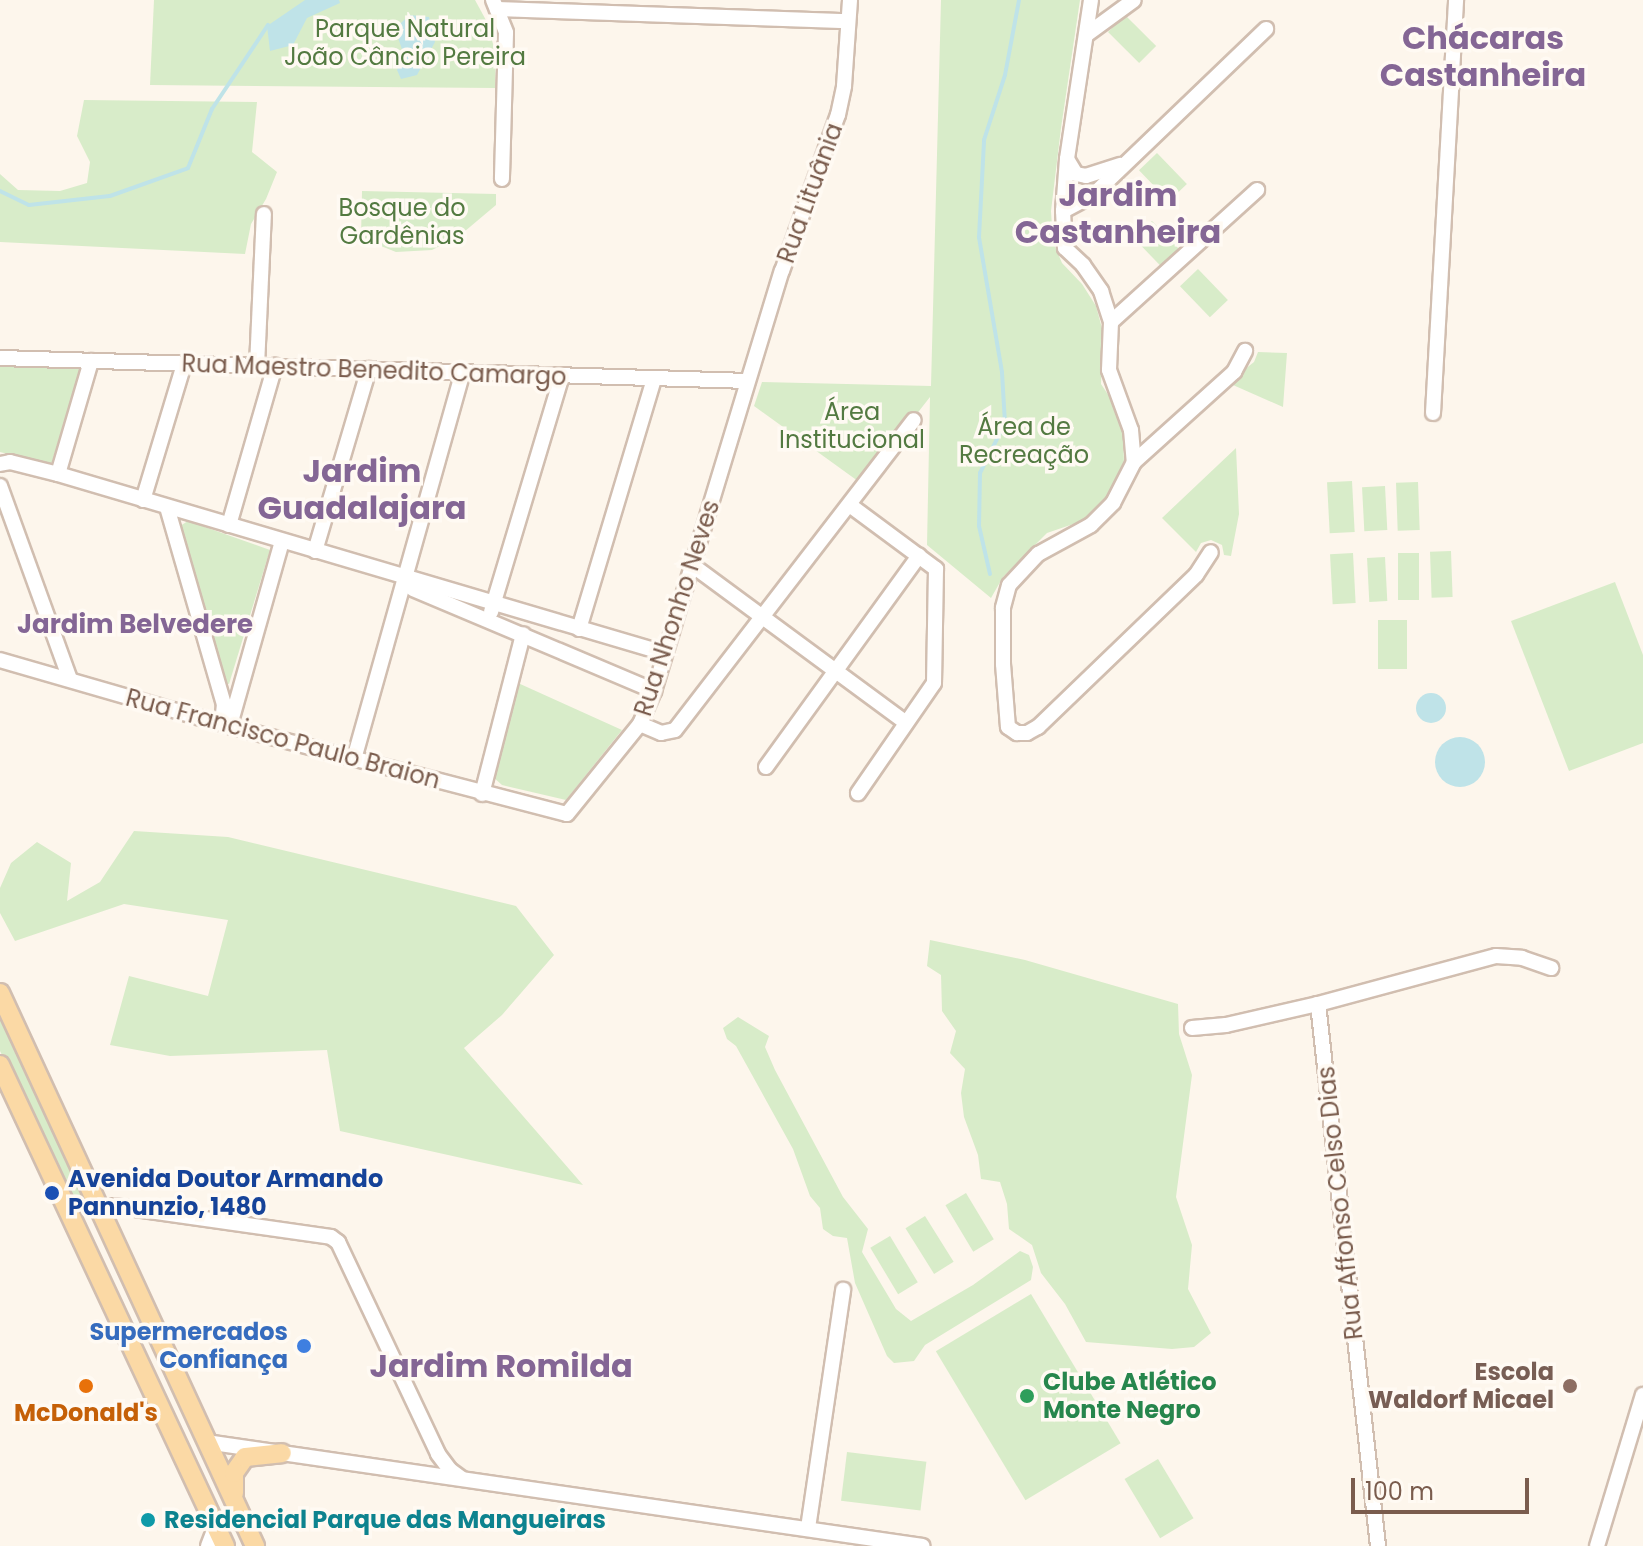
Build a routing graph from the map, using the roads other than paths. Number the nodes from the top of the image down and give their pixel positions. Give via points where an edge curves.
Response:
1 (850, 0) edge
2 (1091, 0) edge
3 (1134, 0) edge
4 (1456, 0) edge
5 (495, 5) edge
6 (848, 21) junction
7 (1266, 29) dead end
8 (1086, 35) junction
9 (1067, 159) junction
10 (1124, 163) junction
11 (502, 179) dead end
12 (1257, 190) dead end
13 (1063, 211) junction
14 (264, 214) dead end
15 (1111, 322) junction
16 (1245, 351) dead end
17 (0, 358) edge
18 (91, 361) junction
19 (184, 364) junction
20 (257, 366) junction
21 (275, 366) junction
22 (369, 369) junction
23 (463, 372) junction
24 (562, 375) junction
25 (654, 379) junction
26 (747, 381) junction
27 (1433, 413) dead end
28 (914, 420) dead end
29 (1134, 462) junction
30 (0, 464) edge
31 (58, 474) junction
32 (0, 486) edge
33 (143, 500) junction
34 (851, 506) junction
35 (167, 507) junction
36 (229, 525) junction
37 (282, 541) junction
38 (315, 551) junction
39 (1211, 552) dead end
40 (919, 556) junction
41 (692, 565) junction
42 (402, 581) junction
43 (491, 612) junction
44 (763, 614) junction
45 (579, 629) junction
46 (523, 634) junction
47 (54, 639) junction
48 (664, 653) junction
49 (0, 660) edge
50 (22, 667) junction
51 (836, 669) junction
52 (70, 679) junction
53 (654, 691) junction
54 (906, 723) junction
55 (640, 724) junction
56 (226, 725) junction
57 (354, 759) junction
58 (766, 767) dead end
59 (858, 793) dead end
60 (482, 794) junction
61 (567, 814) joint
62 (1551, 968) dead end
63 (0, 993) edge
64 (1318, 1004) junction
65 (1192, 1028) dead end
66 (0, 1065) edge
67 (100, 1212) junction
68 (76, 1229) junction
69 (843, 1290) dead end
70 (1643, 1395) edge
71 (164, 1419) junction
72 (206, 1442) junction
73 (433, 1444) junction
74 (282, 1453) junction
75 (408, 1471) junction
76 (463, 1479) junction
77 (234, 1500) junction
78 (216, 1525) junction
79 (808, 1528) junction
80 (208, 1546) edge
81 (225, 1546) edge
82 (255, 1546) edge
83 (922, 1546) edge
84 (1378, 1546) edge
85 (1597, 1546) edge

1 - 6 street, Rua Lituânia
2 - 8 street
3 - 8 street
4 - 27 street
5 - 6 street
5 - 11 street via 506,33
6 - 26 street, Rua Lituânia via 838,115
7 - 10 street
8 - 9 street
9 - 10 street via 1076,174 1086,176
9 - 13 street
10 - 13 street via 1093,195
12 - 15 street
13 - 15 street via 1065,248 1101,291
14 - 20 street
15 - 29 street via 1109,370 1131,430
16 - 29 street via 1234,372
17 - 18 street, Rua Maestro Benedito Camargo
18 - 19 street, Rua Maestro Benedito Camargo
18 - 31 street
19 - 20 street, Rua Maestro Benedito Camargo
19 - 33 street
20 - 21 street, Rua Maestro Benedito Camargo
21 - 22 street, Rua Maestro Benedito Camargo
21 - 36 street
22 - 23 street, Rua Maestro Benedito Camargo
22 - 38 street
23 - 24 street, Rua Maestro Benedito Camargo
23 - 42 street
24 - 25 street, Rua Maestro Benedito Camargo
24 - 43 street
25 - 26 street, Rua Maestro Benedito Camargo
25 - 45 street
26 - 41 street, Rua Nhonho Neves
28 - 34 street
29 - 39 street via 1113,503 1091,525 1038,554 1009,585 1003,608 1008,727 1017,733 1038,727 1196,575
30 - 31 street
31 - 33 street
32 - 47 street
33 - 35 street
34 - 40 street
34 - 44 street
35 - 36 street
35 - 56 street
36 - 37 street
37 - 38 street
37 - 56 street
38 - 42 street
40 - 51 street
40 - 54 street via 936,569 934,683
41 - 44 street
41 - 48 street, Rua Nhonho Neves
42 - 43 street
42 - 57 street
43 - 45 street
43 - 46 street
44 - 51 street
44 - 55 street via 675,730 661,733
45 - 48 street
46 - 53 street
46 - 60 street
47 - 50 street via 40,664
47 - 52 street
48 - 53 street, Rua Nhonho Neves
49 - 50 street, Rua Francisco Paulo Braion
50 - 52 street, Rua Francisco Paulo Braion
51 - 54 street
51 - 58 street
52 - 56 street, Rua Francisco Paulo Braion
53 - 55 street, Rua Nhonho Neves
54 - 59 street
55 - 61 street, Rua Nhonho Neves
56 - 57 street, Rua Francisco Paulo Braion
57 - 60 street, Rua Francisco Paulo Braion
60 - 61 street, Rua Francisco Paulo Braion
62 - 64 street via 1496,956
63 - 67 main road
64 - 65 street
64 - 84 street, Rua Affonso Celso Dias
66 - 68 main road
67 - 68 main road
67 - 72 main road
67 - 73 street via 114,1206 331,1237 338,1242
68 - 71 main road
69 - 79 street
70 - 85 street
71 - 72 main road
71 - 78 main road
72 - 74 street
72 - 77 main road
73 - 75 street via 429,1464
73 - 76 street via 450,1470
74 - 75 street
74 - 77 main road via 250,1455 240,1462 234,1473
75 - 76 street
76 - 79 street
77 - 82 main road
78 - 80 street
78 - 81 main road
79 - 83 street

